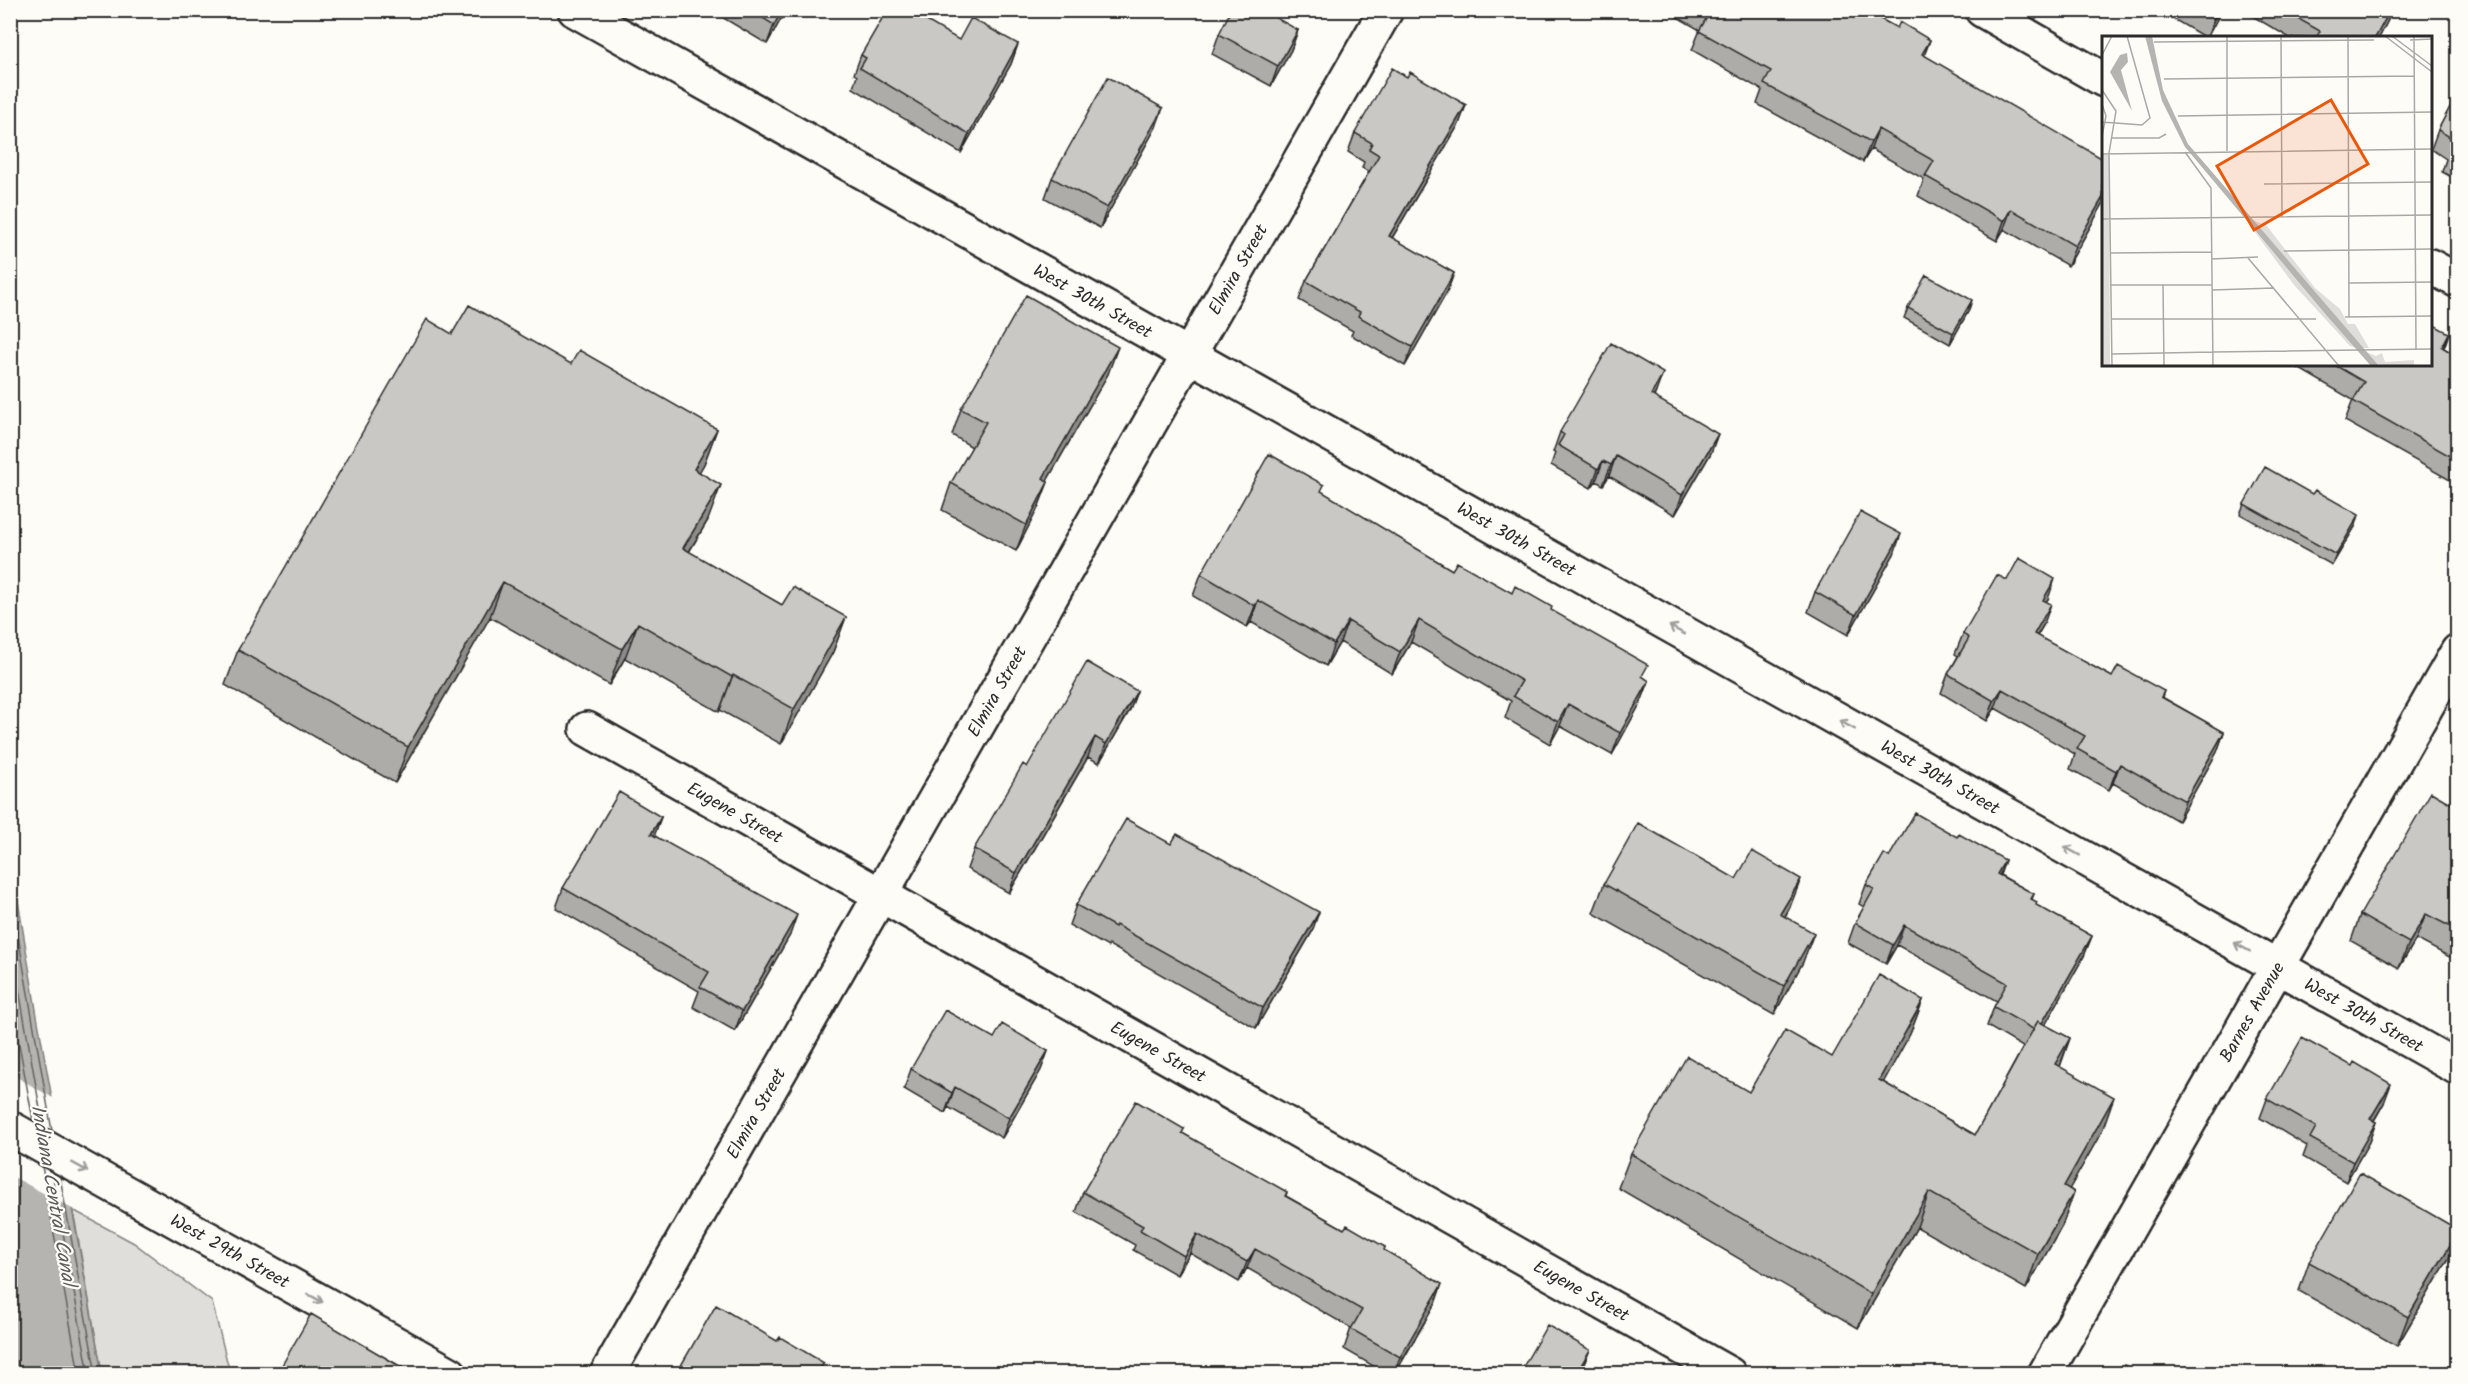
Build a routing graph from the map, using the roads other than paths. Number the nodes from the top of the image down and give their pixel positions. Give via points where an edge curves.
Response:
1 (575, 10) edge
2 (1386, 10) edge
3 (1982, 10) edge
4 (2102, 79) edge
5 (2432, 267) edge
6 (2457, 281) edge
7 (1189, 355) junction
8 (2457, 651) edge
9 (587, 729) dead end
10 (880, 895) junction
11 (2277, 967) junction
12 (2457, 1068) edge
13 (10, 1128) edge
14 (450, 1374) edge
15 (607, 1374) edge
16 (1729, 1374) edge
17 (2045, 1374) edge

1 - 7 street, West 30th Street
2 - 7 street, Elmira Street
3 - 4 street
5 - 6 street
7 - 10 street, Elmira Street
11 -> 7 street, West 30th Street
8 - 11 street, Barnes Avenue
9 - 10 street, Eugene Street
10 - 15 street, Elmira Street
10 - 16 street, Eugene Street
11 - 12 street, West 30th Street
11 - 17 street, Barnes Avenue
13 -> 14 street, West 29th Street

